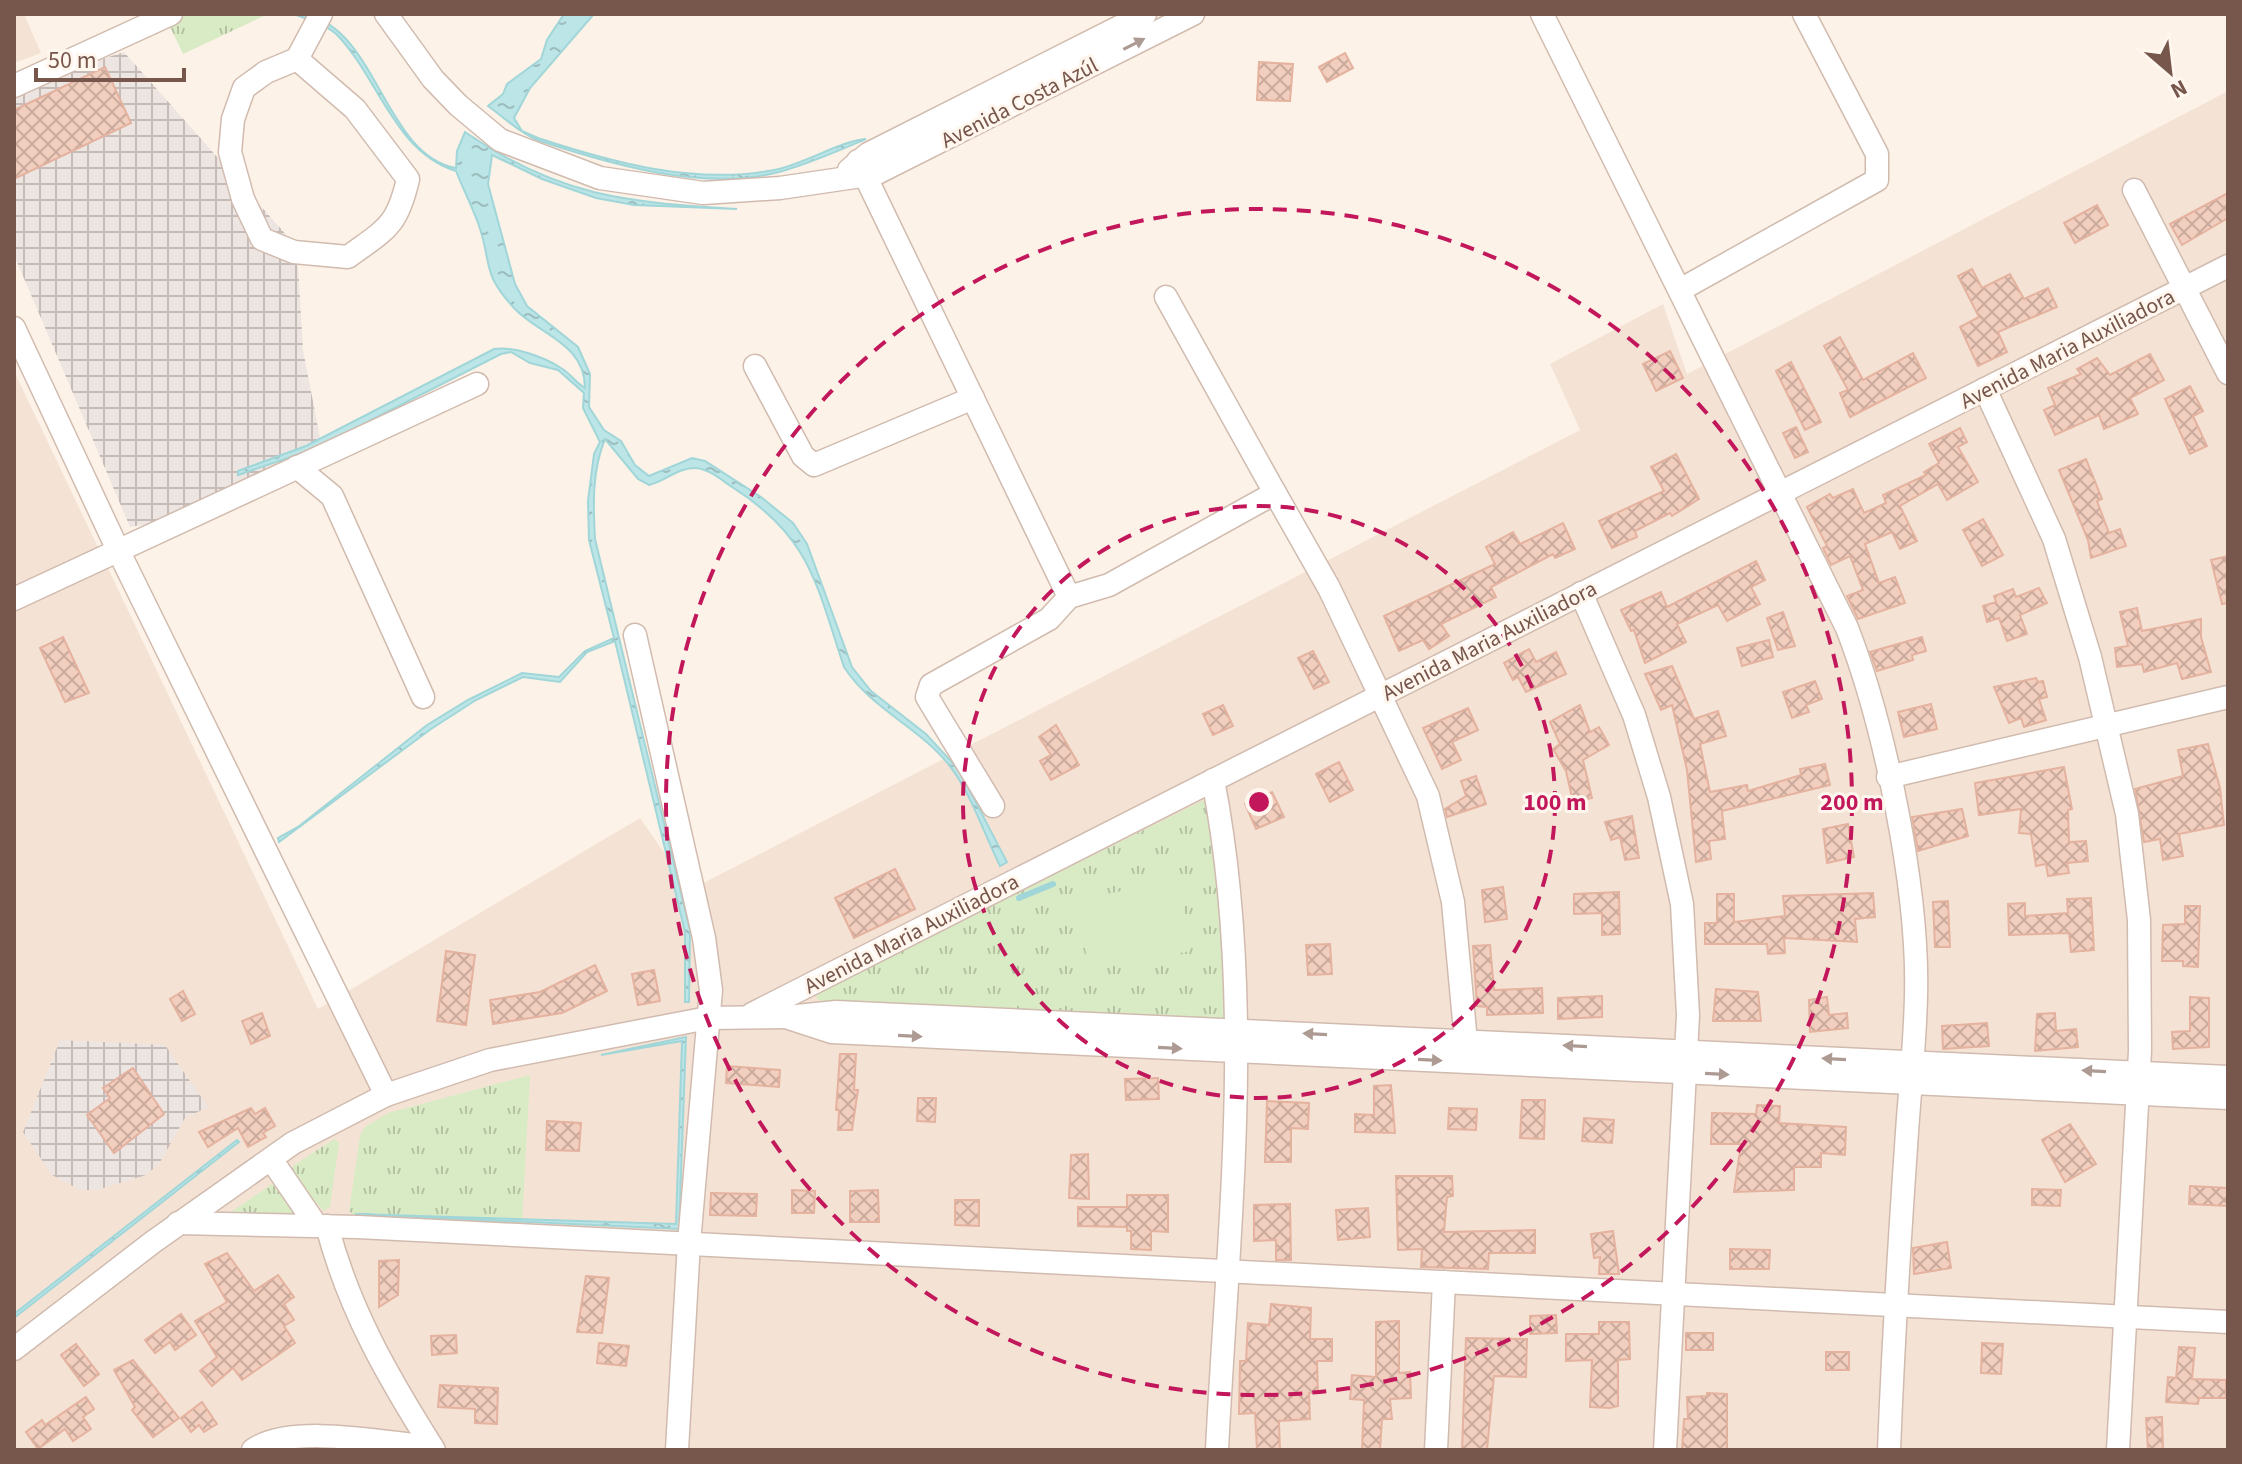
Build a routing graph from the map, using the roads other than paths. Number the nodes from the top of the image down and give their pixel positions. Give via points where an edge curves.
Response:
1 (171, 14) edge
2 (321, 14) edge
3 (386, 14) edge
4 (1145, 14) edge
5 (1193, 14) edge
6 (1542, 14) edge
7 (1804, 14) edge
8 (297, 59) junction
9 (14, 86) edge
10 (855, 172) junction
11 (2134, 190) dead end
12 (2228, 266) edge
13 (2184, 288) junction
14 (1680, 290) junction
15 (1166, 297) dead end
16 (14, 328) edge
17 (755, 366) dead end
18 (2228, 373) edge
19 (477, 384) dead end
20 (1985, 389) junction
21 (973, 398) junction
22 (297, 467) junction
23 (1275, 493) junction
24 (1780, 493) junction
25 (118, 550) junction
26 (1581, 593) junction
27 (1069, 597) junction
28 (14, 599) edge
29 (635, 635) dead end
30 (1382, 695) junction
31 (423, 697) dead end
32 (2228, 697) edge
33 (2106, 725) junction
34 (1888, 777) junction
35 (1213, 780) junction
36 (993, 806) dead end
37 (749, 1015) junction
38 (708, 1018) junction
39 (1237, 1041) junction
40 (1467, 1052) junction
41 (1685, 1062) junction
42 (1911, 1072) junction
43 (2228, 1077) edge
44 (2138, 1083) junction
45 (386, 1095) junction
46 (2228, 1098) edge
47 (271, 1159) junction
48 (178, 1223) junction
49 (321, 1226) junction
50 (689, 1243) junction
51 (1226, 1270) junction
52 (1444, 1282) junction
53 (1673, 1293) junction
54 (1895, 1305) junction
55 (2125, 1316) junction
56 (2228, 1322) edge
57 (14, 1349) edge
58 (433, 1448) edge
59 (253, 1450) edge
60 (677, 1450) edge
61 (1217, 1450) edge
62 (1436, 1450) edge
63 (1665, 1450) edge
64 (1889, 1450) edge
65 (2118, 1450) edge

1 - 9 street
2 - 8 street
3 - 10 street, Avenida Costa Azúl via 458,105 500,140 548,161 600,178 670,190 746,192
4 - 10 street, Avenida Costa Azúl
10 -> 5 street, Avenida Costa Azúl
6 - 14 street
7 - 14 street via 1877,154 1877,180
8 - 8 street via 244,88 233,119 230,152 243,199 262,239 294,252 348,257 401,213 408,179 355,109
10 - 21 street
11 - 13 street
12 - 13 street, Avenida Maria Auxiliadora
13 - 18 street
13 - 20 street, Avenida Maria Auxiliadora
14 - 24 street
15 - 23 street
16 - 25 street
17 - 21 street via 803,456 814,465
19 - 22 street
20 - 24 street, Avenida Maria Auxiliadora
20 - 33 street via 2054,539
21 - 27 street
22 - 25 street
22 - 31 street via 332,496
23 - 27 street via 1109,585
23 - 30 street
24 - 26 street, Avenida Maria Auxiliadora
24 - 34 street via 1860,661
25 - 28 street
25 - 45 street
26 - 30 street, Avenida Maria Auxiliadora
26 - 41 street via 1634,715 1659,797 1682,904
27 - 36 street via 1049,619 931,685 927,697
29 - 38 street via 704,938 711,990
30 - 35 street, Avenida Maria Auxiliadora
30 - 40 street via 1428,796 1440,841 1453,902
32 - 33 street
33 - 34 street
33 - 44 street via 2127,814 2139,920
34 - 42 street via 1912,924 1916,995
35 - 37 street, Avenida Maria Auxiliadora
35 - 39 street via 1234,921
37 - 38 street
37 - 39 street via 836,1012
38 - 45 street via 490,1060
38 - 50 street
39 - 40 street
39 - 51 street
40 - 41 street
41 - 42 street
41 - 53 street
42 - 44 street
42 - 54 street
43 - 44 street
44 - 46 street
44 - 55 street
45 - 47 street
47 - 48 street
47 - 49 street
48 - 49 street
48 - 57 street
49 - 50 street
49 - 58 street via 359,1322
50 - 51 street
50 - 60 street
51 - 52 street
51 - 61 street
52 - 53 street
52 - 62 street
53 - 54 street
53 - 63 street
54 - 55 street
54 - 64 street
55 - 56 street
55 - 65 street
58 - 59 street via 305,1437 282,1438

